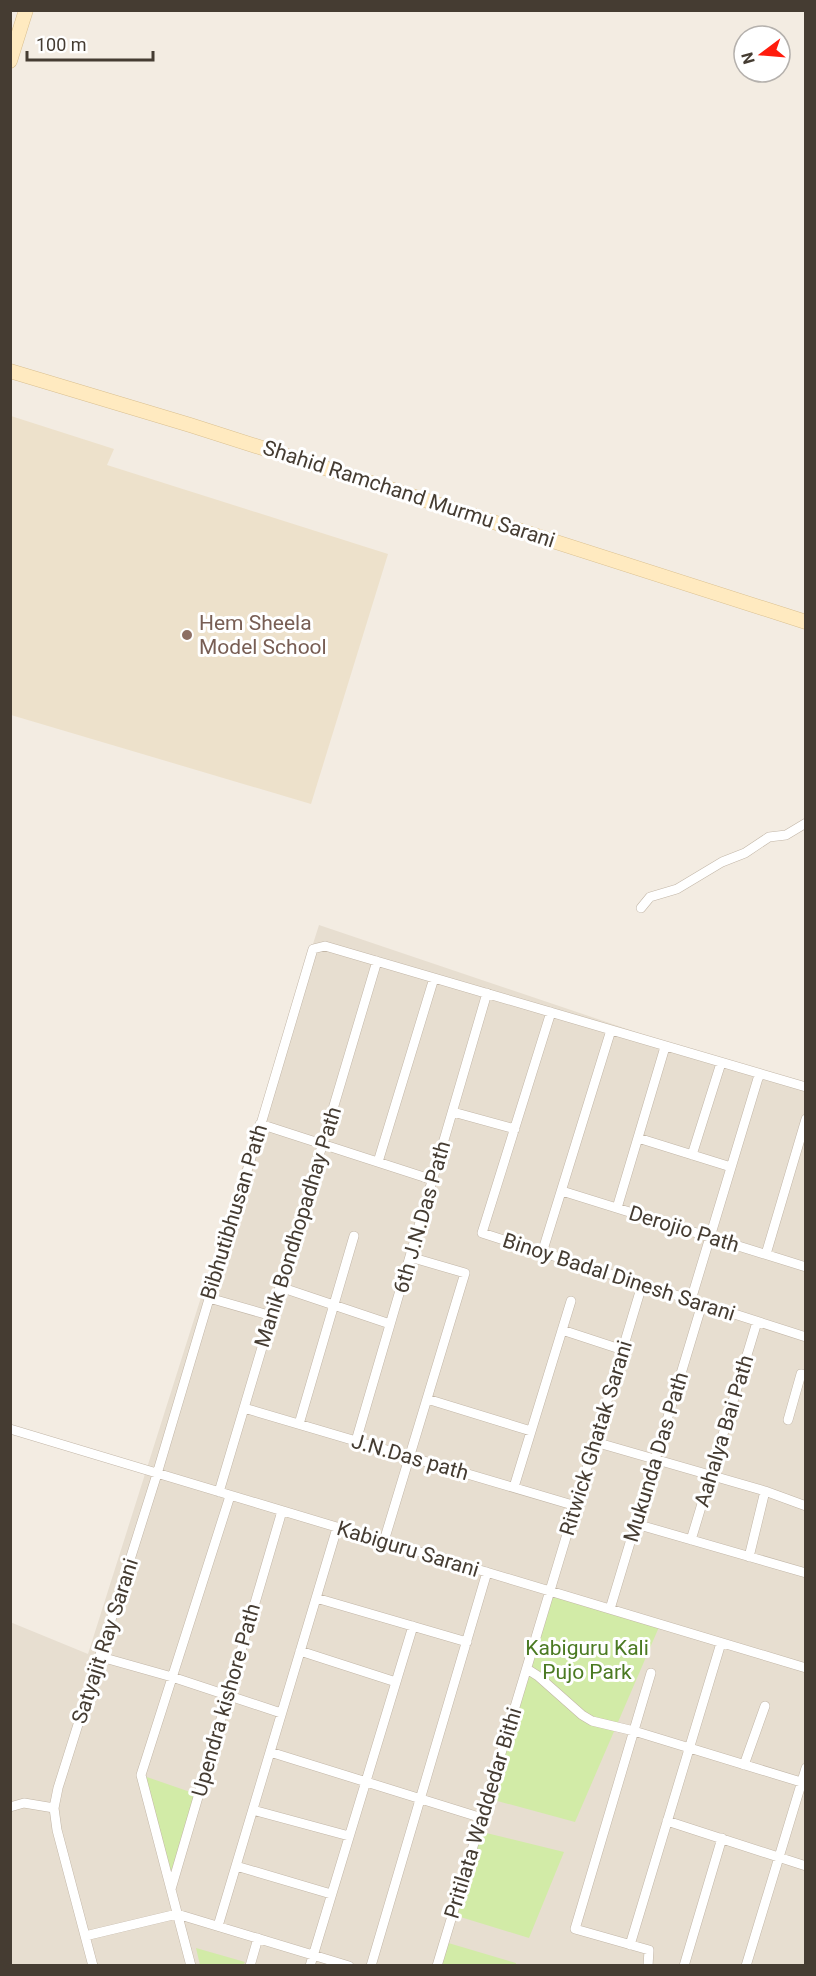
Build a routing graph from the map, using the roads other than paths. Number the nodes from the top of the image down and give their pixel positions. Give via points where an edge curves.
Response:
1 (19, 10) edge
2 (26, 10) edge
3 (10, 37) edge
4 (10, 61) edge
5 (10, 371) edge
6 (806, 622) edge
7 (806, 823) edge
8 (641, 908) dead end
9 (377, 961) junction
10 (434, 978) junction
11 (488, 993) junction
12 (551, 1012) junction
13 (611, 1030) junction
14 (665, 1047) junction
15 (721, 1063) junction
16 (759, 1075) junction
17 (806, 1087) edge
18 (453, 1112) junction
19 (806, 1119) edge
20 (260, 1124) junction
21 (515, 1129) junction
22 (638, 1138) junction
23 (322, 1144) junction
24 (692, 1155) junction
25 (378, 1162) junction
26 (731, 1167) junction
27 (433, 1180) junction
28 (562, 1191) junction
29 (617, 1209) junction
30 (354, 1236) dead end
31 (710, 1237) junction
32 (542, 1252) junction
33 (765, 1254) junction
34 (410, 1257) junction
35 (806, 1267) edge
36 (642, 1285) junction
37 (280, 1287) junction
38 (209, 1298) junction
39 (691, 1300) junction
40 (571, 1301) dead end
41 (702, 1304) junction
42 (334, 1305) junction
43 (272, 1316) junction
44 (757, 1322) junction
45 (390, 1324) junction
46 (562, 1330) junction
47 (806, 1337) edge
48 (623, 1350) junction
49 (806, 1375) edge
50 (427, 1399) junction
51 (244, 1408) junction
52 (788, 1420) dead end
53 (299, 1424) junction
54 (10, 1429) edge
55 (531, 1431) junction
56 (356, 1441) junction
57 (595, 1442) junction
58 (409, 1456) junction
59 (656, 1459) junction
60 (157, 1474) junction
61 (711, 1476) junction
62 (514, 1487) junction
63 (765, 1491) junction
64 (219, 1492) junction
65 (230, 1496) junction
66 (576, 1506) junction
67 (806, 1506) edge
68 (282, 1511) junction
69 (636, 1524) junction
70 (337, 1528) junction
71 (691, 1540) junction
72 (384, 1541) junction
73 (749, 1557) junction
74 (806, 1562) edge
75 (487, 1572) junction
76 (804, 1573) edge
77 (550, 1591) junction
78 (316, 1598) junction
79 (610, 1609) junction
80 (413, 1626) junction
81 (467, 1642) junction
82 (721, 1643) junction
83 (300, 1651) junction
84 (100, 1657) junction
85 (806, 1668) edge
86 (527, 1669) junction
87 (651, 1672) dead end
88 (172, 1677) junction
89 (396, 1682) junction
90 (228, 1696) junction
91 (765, 1706) dead end
92 (281, 1713) junction
93 (634, 1731) junction
94 (689, 1748) junction
95 (270, 1752) junction
96 (744, 1765) junction
97 (806, 1768) edge
98 (366, 1782) junction
99 (801, 1782) junction
100 (421, 1799) junction
101 (10, 1807) edge
102 (54, 1808) junction
103 (253, 1810) junction
104 (482, 1818) junction
105 (667, 1821) junction
106 (349, 1836) junction
107 (722, 1838) junction
108 (779, 1856) junction
109 (236, 1866) junction
110 (806, 1866) edge
111 (171, 1890) junction
112 (331, 1894) junction
113 (177, 1914) junction
114 (218, 1926) junction
115 (85, 1936) junction
116 (258, 1938) junction
117 (630, 1946) junction
118 (313, 1955) junction
119 (93, 1965) edge
120 (191, 1965) edge
121 (250, 1965) edge
122 (310, 1965) edge
123 (349, 1965) edge
124 (371, 1965) edge
125 (436, 1965) edge
126 (648, 1965) edge
127 (684, 1965) edge
128 (746, 1965) edge

1 - 3 street
2 - 4 street
5 - 6 street, Shahid Ramchand Murmu Sarani via 190,424
7 - 8 street via 786,835 769,837 676,889 650,897
9 - 10 street
9 - 20 street, Bibhutibhusan Path via 325,946 313,950
9 - 23 street, Manik Bondhopadhay Path
10 - 11 street
10 - 25 street
11 - 12 street
11 - 18 street, 6th J.N.Das Path
12 - 13 street
12 - 21 street, Binoy Badal Dinesh Sarani
13 - 14 street
13 - 28 street
14 - 15 street
14 - 22 street
15 - 16 street
15 - 24 street
16 - 17 street
16 - 26 street
18 - 21 street
18 - 27 street, 6th J.N.Das Path
19 - 33 street
20 - 23 street
20 - 38 street, Bibhutibhusan Path
21 - 32 street, Binoy Badal Dinesh Sarani via 482,1233
22 - 24 street
22 - 29 street
23 - 25 street
23 - 37 street, Manik Bondhopadhay Path
24 - 26 street
25 - 27 street
26 - 31 street
27 - 34 street, 6th J.N.Das Path
28 - 29 street, Derojio Path
28 - 32 street
29 - 31 street, Derojio Path
30 - 42 street
31 - 33 street, Derojio Path
31 - 39 street
32 - 36 street, Binoy Badal Dinesh Sarani
33 - 35 street, Derojio Path
34 - 45 street, 6th J.N.Das Path
34 - 50 street via 465,1273
36 - 39 street, Binoy Badal Dinesh Sarani
36 - 48 street, Ritwick Ghatak Sarani
37 - 42 street
37 - 43 street, Manik Bondhopadhay Path
38 - 43 street
38 - 60 street, Bibhutibhusan Path
39 - 41 street, Binoy Badal Dinesh Sarani
40 - 46 street
41 - 44 street, Binoy Badal Dinesh Sarani
41 - 59 street, Mukunda Das Path
42 - 45 street
42 - 53 street
43 - 51 street, Manik Bondhopadhay Path
44 - 47 street, Binoy Badal Dinesh Sarani
44 - 61 street, Aahalya Bai Path
45 - 56 street, 6th J.N.Das Path
46 - 48 street
46 - 55 street
48 - 57 street, Ritwick Ghatak Sarani
49 - 52 street via 801,1374
50 - 55 street
50 - 58 street
51 - 53 street, J.N.Das path
51 - 64 street, Manik Bondhopadhay Path
53 - 56 street, J.N.Das path
54 - 60 street, Kabiguru Sarani
55 - 62 street
56 - 58 street, J.N.Das path
57 - 59 street
57 - 66 street, Ritwick Ghatak Sarani
58 - 62 street, J.N.Das path
58 - 72 street
59 - 61 street
59 - 69 street, Mukunda Das Path
60 - 64 street, Kabiguru Sarani
60 - 84 street, Satyajit Ray Sarani
61 - 63 street
61 - 71 street, Aahalya Bai Path
62 - 66 street, J.N.Das path
63 - 67 street
63 - 73 street
64 - 65 street, Kabiguru Sarani
65 - 68 street, Kabiguru Sarani
65 - 88 street
66 - 77 street, Ritwick Ghatak Sarani
68 - 70 street, Kabiguru Sarani
68 - 90 street, Upendra kishore Path
69 - 71 street
69 - 79 street, Mukunda Das Path
70 - 72 street, Kabiguru Sarani
70 - 78 street
71 - 73 street
72 - 75 street, Kabiguru Sarani
73 - 76 street
74 - 76 street
75 - 77 street, Kabiguru Sarani
75 - 81 street
77 - 79 street, Kabiguru Sarani
77 - 86 street, Pritilata Waddedar Bithi
78 - 80 street
78 - 83 street
79 - 82 street, Kabiguru Sarani
80 - 81 street
80 - 89 street
81 - 100 street
82 - 85 street, Kabiguru Sarani
82 - 94 street
83 - 89 street
83 - 92 street
84 - 88 street
84 - 102 street, Satyajit Ray Sarani
86 - 93 street via 592,1721
86 - 104 street, Pritilata Waddedar Bithi
87 - 93 street
88 - 90 street
88 - 111 street via 141,1775
89 - 98 street
90 - 92 street
90 - 111 street, Upendra kishore Path
91 - 96 street
92 - 95 street
93 - 94 street
93 - 117 street via 575,1929
94 - 96 street
94 - 105 street
95 - 98 street
95 - 103 street
96 - 99 street
97 - 99 street
98 - 100 street
98 - 106 street
99 - 108 street
100 - 104 street
100 - 124 street
101 - 102 street via 24,1803
102 - 115 street
103 - 106 street
103 - 109 street
104 - 125 street, Pritilata Waddedar Bithi
105 - 107 street
105 - 117 street
106 - 112 street
107 - 108 street
107 - 127 street
108 - 110 street
108 - 128 street
109 - 112 street
109 - 114 street
111 - 113 street
112 - 118 street
113 - 114 street
113 - 115 street
113 - 120 street
114 - 116 street
115 - 119 street
116 - 118 street
116 - 121 street
117 - 126 street via 649,1950
118 - 122 street
118 - 123 street

